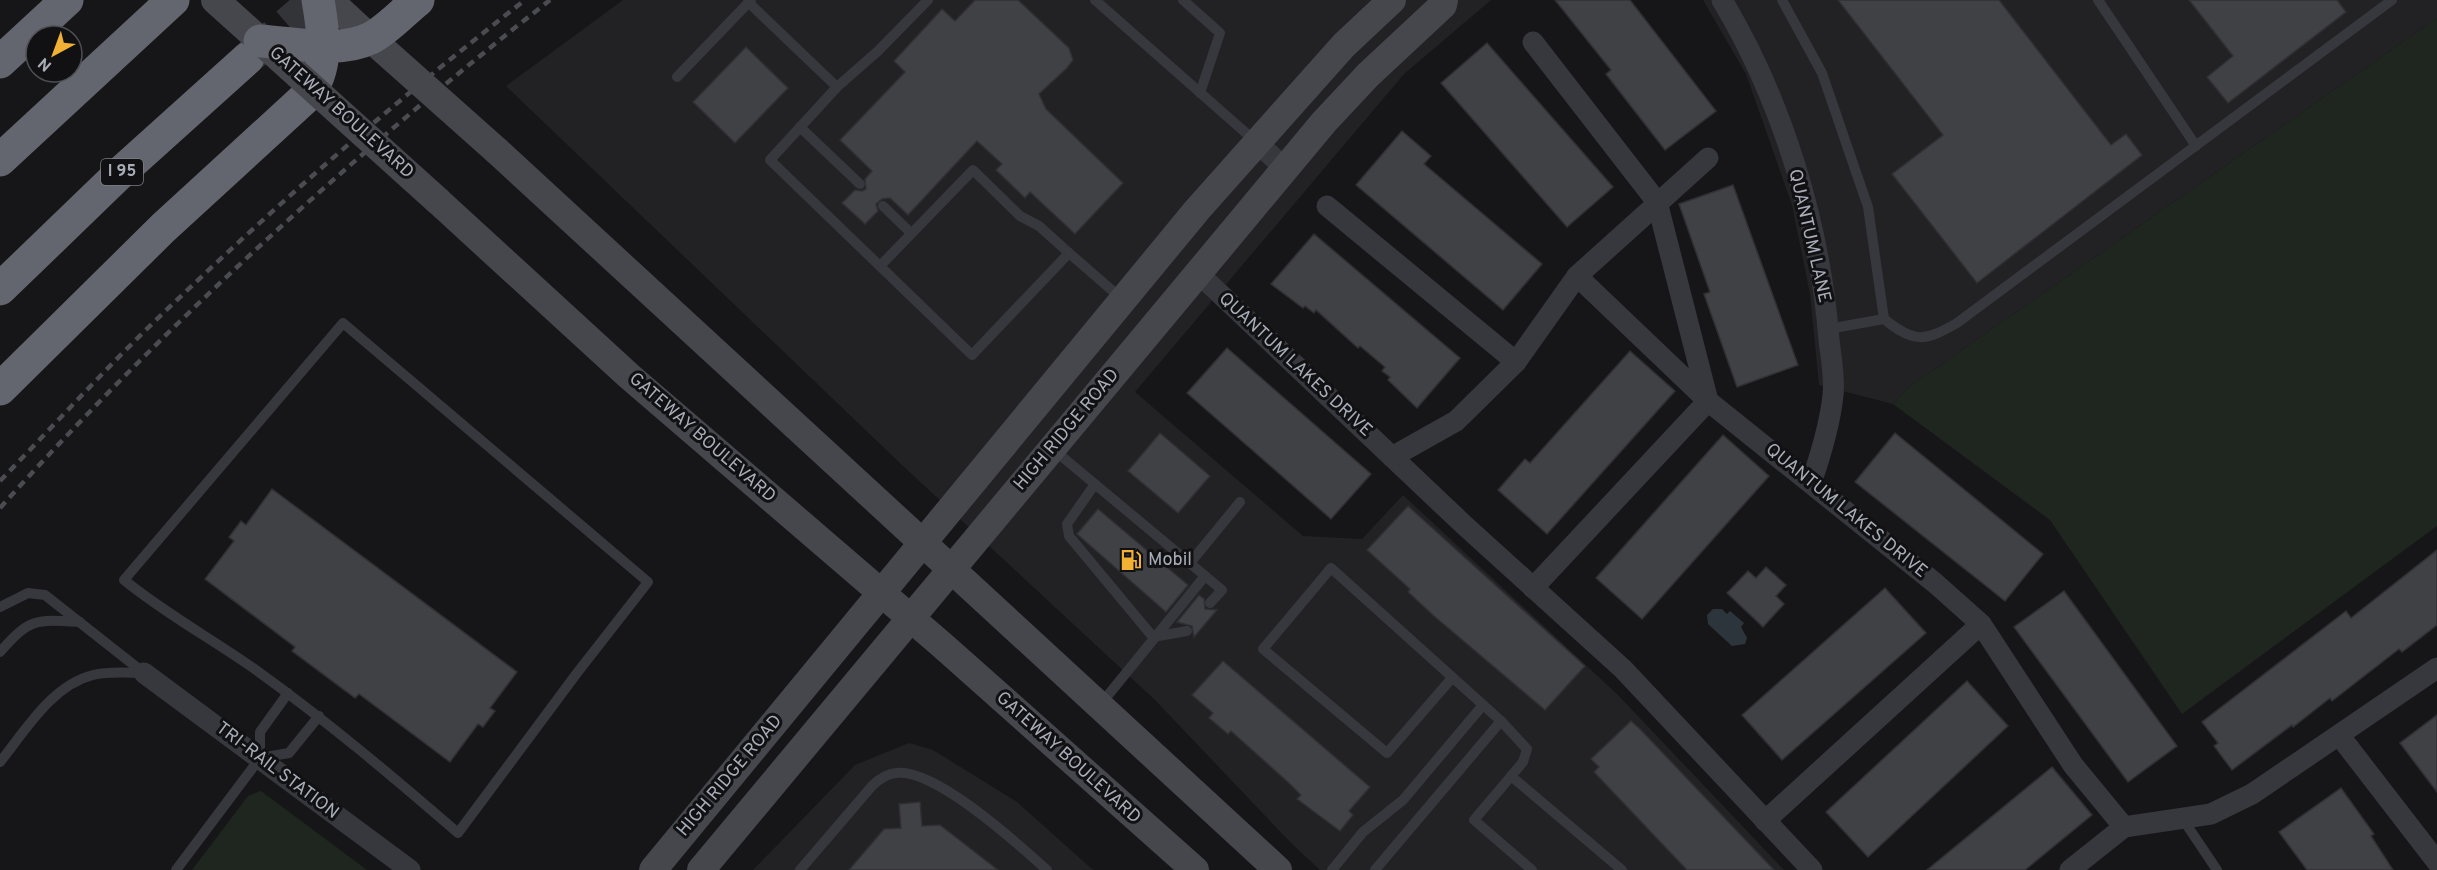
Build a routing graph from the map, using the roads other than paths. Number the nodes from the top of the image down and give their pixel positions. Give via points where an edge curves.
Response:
1 (67, 0) edge
2 (173, 0) edge
3 (215, 0) edge
4 (318, 0) edge
5 (329, 0) edge
6 (418, 0) edge
7 (928, 0) edge
8 (1095, 0) edge
9 (1183, 0) edge
10 (1392, 0) edge
11 (1444, 0) edge
12 (1722, 0) edge
13 (1782, 0) edge
14 (2098, 0) edge
15 (2392, 0) edge
16 (749, 1) edge
17 (2377, 4) edge
18 (370, 38) junction
19 (1533, 42) dead end
20 (323, 46) junction
21 (254, 49) junction
22 (0, 62) edge
23 (678, 77) dead end
24 (837, 87) junction
25 (1200, 93) junction
26 (306, 96) junction
27 (800, 127) junction
28 (1256, 141) junction
29 (2196, 146) junction
30 (1708, 158) dead end
31 (0, 160) edge
32 (1285, 168) junction
33 (860, 184) dead end
34 (1657, 202) junction
35 (883, 206) dead end
36 (1327, 206) dead end
37 (911, 233) junction
38 (1069, 254) junction
39 (880, 265) junction
40 (1198, 273) junction
41 (1577, 276) junction
42 (0, 290) edge
43 (1123, 299) junction
44 (1884, 319) junction
45 (1828, 329) junction
46 (1516, 362) junction
47 (0, 389) edge
48 (1708, 401) junction
49 (1051, 448) junction
50 (1392, 457) junction
51 (1811, 483) junction
52 (1095, 484) junction
53 (1240, 502) dead end
54 (923, 544) junction
55 (1190, 563) junction
56 (952, 570) junction
57 (1205, 576) junction
58 (1533, 588) junction
59 (883, 593) junction
60 (1210, 603) dead end
61 (0, 608) edge
62 (912, 618) junction
63 (81, 622) junction
64 (1981, 624) junction
65 (1187, 631) dead end
66 (1153, 637) junction
67 (0, 652) edge
68 (2437, 668) edge
69 (144, 673) junction
70 (1452, 678) junction
71 (288, 693) junction
72 (1100, 705) junction
73 (1483, 705) junction
74 (319, 716) junction
75 (1501, 721) junction
76 (2339, 735) junction
77 (260, 758) junction
78 (0, 762) edge
79 (1511, 776) junction
80 (2182, 818) junction
81 (1765, 821) junction
82 (2124, 827) junction
83 (2436, 860) edge
84 (176, 870) edge
85 (410, 870) edge
86 (653, 870) edge
87 (701, 870) edge
88 (800, 870) edge
89 (1047, 870) edge
90 (1195, 870) edge
91 (1278, 870) edge
92 (1332, 870) edge
93 (1375, 870) edge
94 (1532, 870) edge
95 (1622, 870) edge
96 (1812, 870) edge
97 (2070, 870) edge
98 (2217, 870) edge

1 - 22 highway
2 - 31 highway
3 - 21 main road, GATEWAY BOULEVARD, bridge
4 - 20 highway
5 - 18 main road
6 - 18 highway, bridge
7 - 24 lane
8 - 25 lane
9 - 25 lane via 1220,33
10 - 28 main road, HIGH RIDGE ROAD via 1344,45
11 - 32 main road, HIGH RIDGE ROAD via 1368,75
12 - 45 street, QUANTUM LANE via 1756,66 1791,156 1816,249
13 - 44 lane via 1822,73 1868,207
14 - 29 lane
15 - 17 lane
16 - 23 lane
16 - 24 lane
17 - 29 lane
18 - 20 highway, bridge via 345,46
18 - 54 main road, bridge
19 - 34 street
20 - 21 highway, bridge
20 - 26 highway via 320,74
21 - 26 main road, GATEWAY BOULEVARD, bridge
21 - 42 highway, I 95
24 - 27 lane
25 - 28 lane
26 - 47 highway via 163,228
26 - 59 main road, GATEWAY BOULEVARD, bridge via 438,201 629,376
27 - 33 lane
27 - 39 lane via 770,160
28 - 32 street
28 - 43 main road, HIGH RIDGE ROAD
29 - 44 lane via 1957,323 1932,337 1903,334
30 - 34 street
32 - 40 main road, HIGH RIDGE ROAD
34 - 41 street
34 - 48 street
35 - 37 lane
36 - 46 street
37 - 38 lane via 973,170 1020,216 1039,226
37 - 39 lane
38 - 39 lane via 972,354
38 - 43 lane
40 - 49 main road, HIGH RIDGE ROAD
40 - 50 street, QUANTUM LAKES DRIVE
41 - 46 street
41 - 48 street, QUANTUM LAKES DRIVE
43 - 54 main road, HIGH RIDGE ROAD
44 - 45 lane
45 - 51 street, QUANTUM LANE via 1833,393 1824,444
46 - 50 street via 1456,421
48 - 51 street, QUANTUM LAKES DRIVE
48 - 58 street
49 - 52 lane
49 - 56 main road, HIGH RIDGE ROAD
50 - 58 street, QUANTUM LAKES DRIVE
51 - 64 street, QUANTUM LAKES DRIVE
52 - 55 lane
52 - 66 lane via 1067,524 1069,536
53 - 55 lane
54 - 56 main road
54 - 59 main road, HIGH RIDGE ROAD
55 - 57 lane
56 - 62 main road, HIGH RIDGE ROAD
56 - 72 main road
57 - 60 lane via 1222,590
57 - 66 lane
58 - 81 street, QUANTUM LAKES DRIVE via 1623,669
59 - 62 main road, GATEWAY BOULEVARD
59 - 86 main road, HIGH RIDGE ROAD
61 - 63 lane via 19,596 39,594
62 - 87 main road, HIGH RIDGE ROAD
62 - 90 main road, GATEWAY BOULEVARD
63 - 67 lane via 31,623
63 - 69 lane
64 - 81 street
64 - 82 street, QUANTUM LAKES DRIVE via 2073,765
65 - 66 lane
66 - 72 lane
68 - 76 street
69 - 77 street, TRI-RAIL STATION
69 - 78 lane via 93,675 74,683 50,701
70 - 70 lane via 1387,753 1263,649 1331,568
70 - 73 lane
71 - 74 lane
71 - 74 lane via 162,610 124,580 344,323 648,582 458,833
71 - 77 lane via 260,732
72 - 91 main road
73 - 75 lane
73 - 92 lane via 1403,800 1363,832
74 - 77 lane via 289,753
75 - 79 lane via 1527,749 1523,762
75 - 93 lane
76 - 80 street via 2252,794 2211,814
76 - 83 street
77 - 84 lane
77 - 85 street, TRI-RAIL STATION
79 - 94 lane via 1474,820
79 - 95 lane
80 - 82 street
80 - 98 lane
81 - 96 street, QUANTUM LAKES DRIVE
82 - 97 street
88 - 89 lane via 872,786 896,773 914,775 982,814

